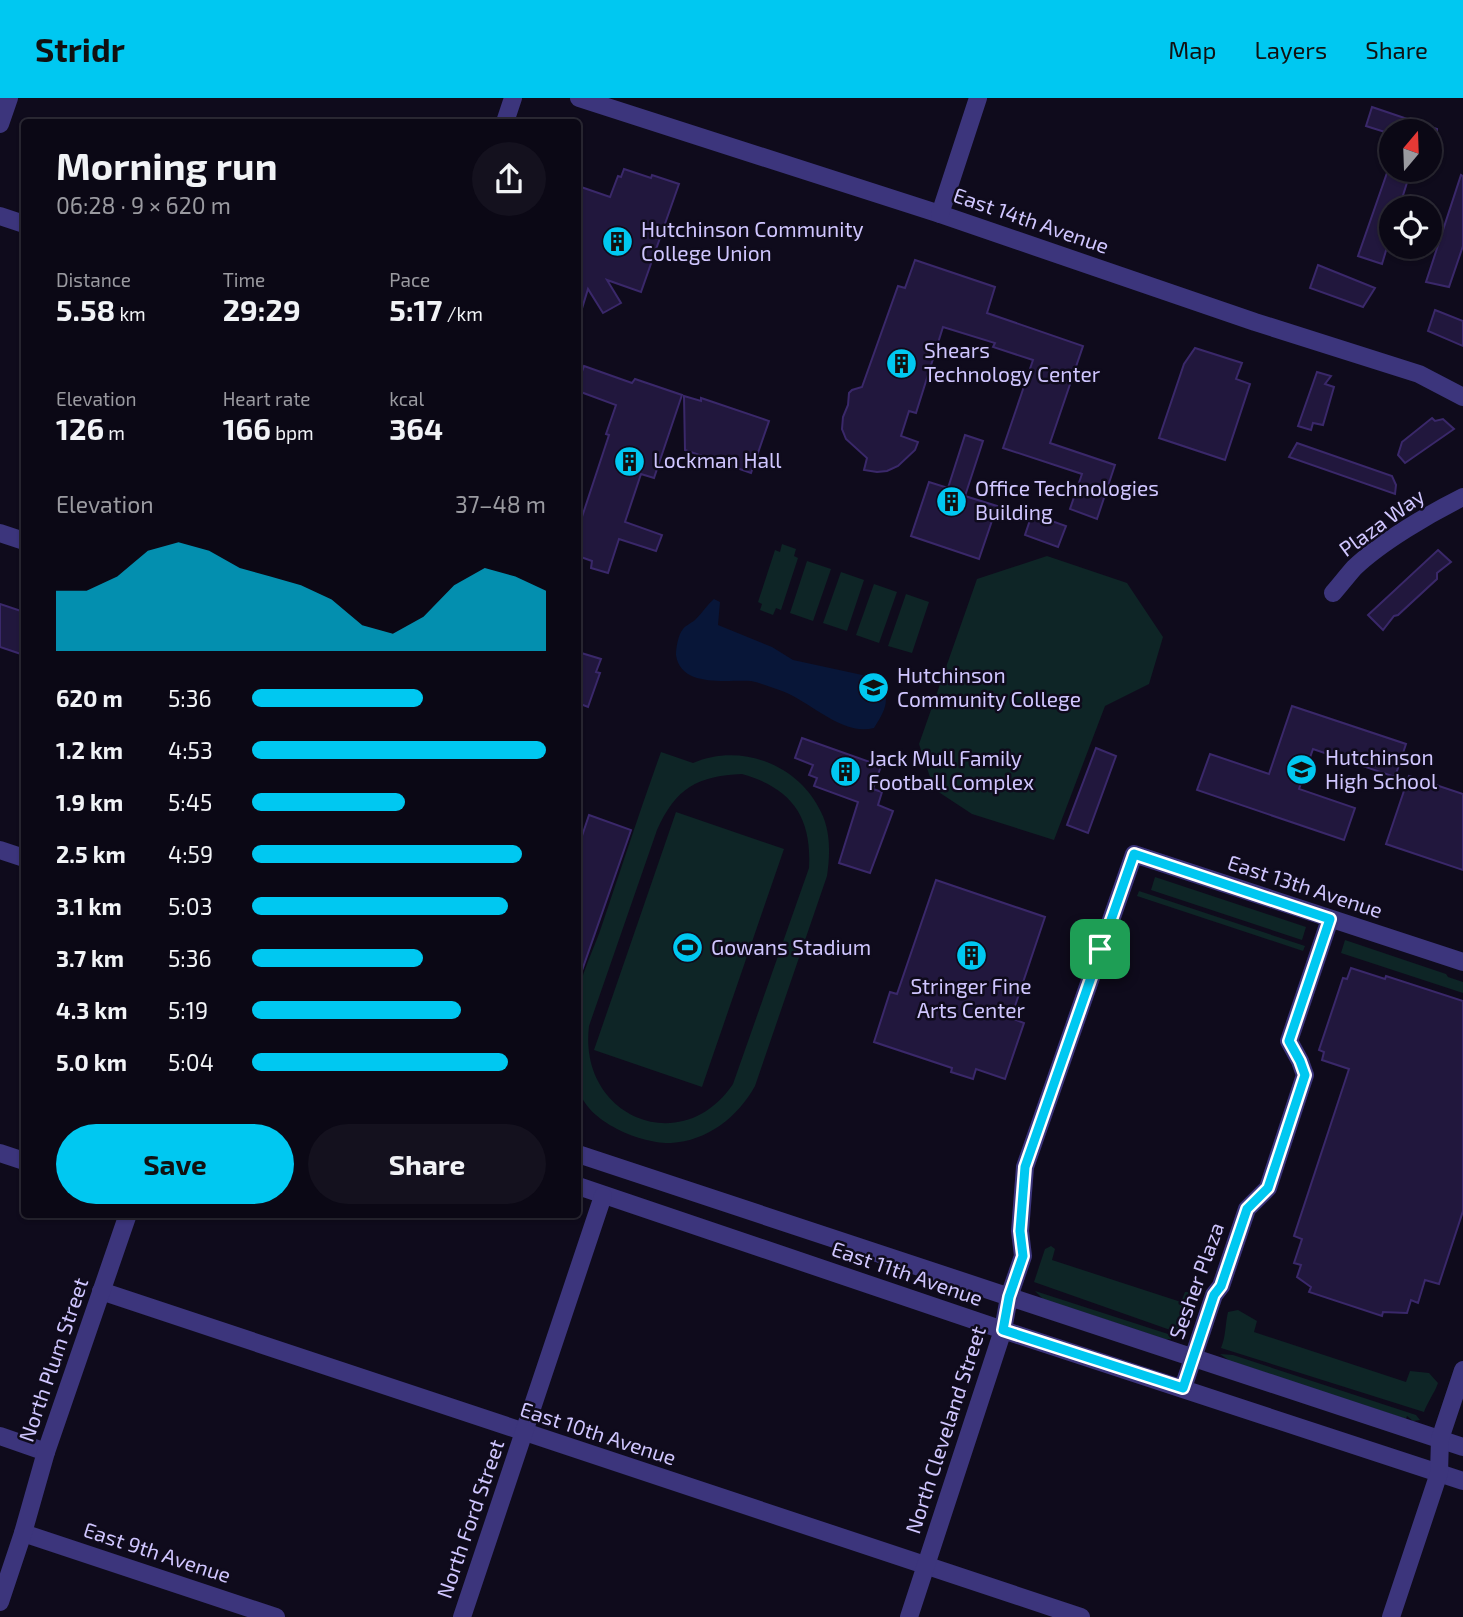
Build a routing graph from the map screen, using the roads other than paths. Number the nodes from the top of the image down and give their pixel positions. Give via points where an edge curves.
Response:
1 (9, 98) edge
2 (513, 98) edge
3 (579, 98) edge
4 (978, 98) edge
5 (506, 119) edge
6 (0, 124) edge
7 (940, 214) junction
8 (0, 216) edge
9 (21, 224) edge
10 (1463, 397) edge
11 (1463, 497) edge
12 (0, 533) edge
13 (21, 540) edge
14 (1333, 593) dead end
15 (0, 850) edge
16 (1134, 854) joint
17 (21, 857) edge
18 (1330, 919) junction
19 (1463, 962) edge
20 (0, 1153) edge
21 (581, 1155) edge
22 (21, 1160) edge
23 (581, 1187) edge
24 (603, 1196) junction
25 (127, 1218) edge
26 (101, 1291) junction
27 (1009, 1297) junction
28 (1003, 1330) junction
29 (1193, 1358) junction
30 (1463, 1370) edge
31 (1183, 1388) junction
32 (524, 1433) junction
33 (0, 1436) edge
34 (1440, 1439) junction
35 (1463, 1447) edge
36 (46, 1452) junction
37 (1439, 1474) junction
38 (1463, 1482) edge
39 (23, 1533) junction
40 (926, 1566) junction
41 (0, 1602) edge
42 (276, 1617) edge
43 (461, 1617) edge
44 (909, 1617) edge
45 (1081, 1617) edge
46 (1391, 1617) edge

1 - 6 street
2 - 5 street
3 - 7 street, East 14th Avenue
4 - 7 street
7 - 10 street, East 14th Avenue via 1419,374
8 - 9 street
11 - 14 street, Plaza Way via 1355,567
12 - 13 street
15 - 17 street
16 - 18 street, East 13th Avenue
16 - 27 street, North Cleveland Street via 1025,1167 1020,1231 1023,1256
18 - 19 street, East 13th Avenue
18 - 29 street, Sesher Plaza via 1289,1041 1305,1075 1268,1188 1247,1209
20 - 22 street
21 - 27 street, East 11th Avenue
23 - 24 street, East 11th Avenue
24 - 28 street, East 11th Avenue
24 - 32 street, North Ford Street
25 - 26 street, North Plum Street
26 - 32 street, East 10th Avenue
26 - 36 street, North Plum Street
27 - 28 street, North Cleveland Street
27 - 29 street, East 11th Avenue
28 - 31 street, East 11th Avenue
28 - 40 street, North Cleveland Street
29 - 31 street, Sesher Plaza
29 - 34 street, East 11th Avenue
30 - 34 street
31 - 37 street, East 11th Avenue
32 - 40 street, East 10th Avenue
32 - 43 street, North Ford Street
33 - 36 street
34 - 35 street, East 11th Avenue
34 - 37 street
36 - 39 street, North Plum Street
37 - 38 street, East 11th Avenue
37 - 46 street
39 - 41 street, North Plum Street
39 - 42 street, East 9th Avenue
40 - 44 street, North Cleveland Street
40 - 45 street, East 10th Avenue

